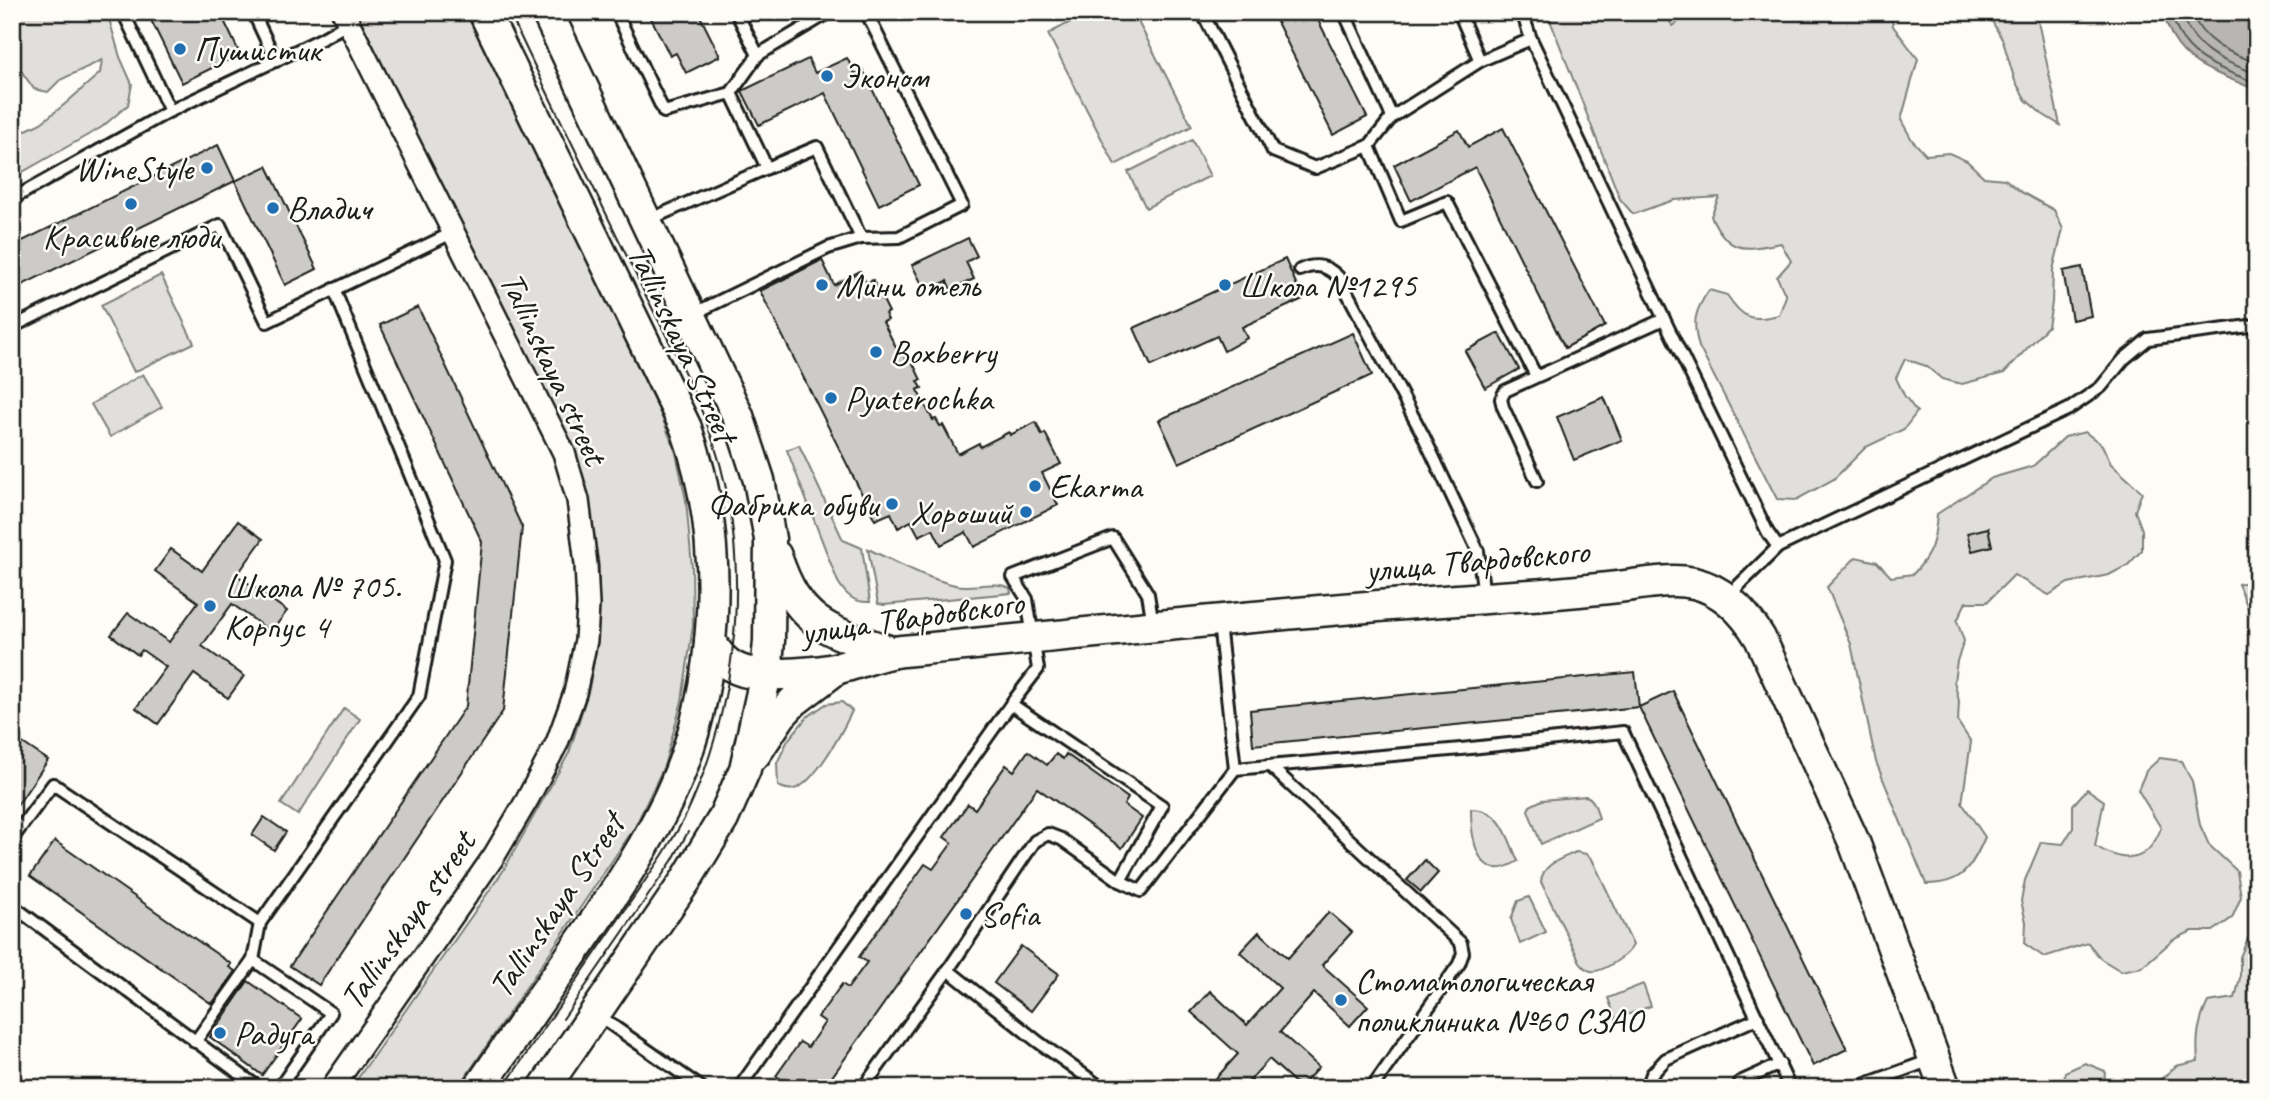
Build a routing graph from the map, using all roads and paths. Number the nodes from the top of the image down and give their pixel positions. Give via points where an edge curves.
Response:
1 (123, 12) edge
2 (253, 12) edge
3 (484, 12) edge
4 (547, 12) edge
5 (616, 12) edge
6 (736, 12) edge
7 (830, 12) edge
8 (866, 12) edge
9 (1202, 12) edge
10 (1344, 12) edge
11 (1459, 12) edge
12 (1522, 12) edge
13 (346, 18) edge
14 (1531, 39) junction
15 (758, 55) junction
16 (276, 61) junction
17 (1480, 61) junction
18 (731, 93) junction
19 (170, 111) junction
20 (1392, 117) junction
21 (1369, 146) junction
22 (767, 168) junction
23 (12, 199) edge
24 (646, 221) junction
25 (452, 233) junction
26 (861, 239) junction
27 (1300, 270) dead end
28 (334, 289) junction
29 (690, 315) junction
30 (1664, 319) junction
31 (2257, 325) edge
32 (12, 327) edge
33 (1536, 376) junction
34 (1537, 481) dead end
35 (770, 538) junction
36 (1778, 547) junction
37 (1484, 598) junction
38 (1726, 599) junction
39 (1219, 621) junction
40 (1153, 627) junction
41 (1034, 638) junction
42 (710, 641) junction
43 (891, 652) junction
44 (836, 669) junction
45 (766, 674) junction
46 (1011, 705) junction
47 (1270, 766) junction
48 (745, 769) junction
49 (1234, 769) junction
50 (12, 839) edge
51 (1120, 881) junction
52 (14, 910) edge
53 (260, 923) junction
54 (253, 960) junction
55 (948, 971) junction
56 (596, 1014) junction
57 (1758, 1018) junction
58 (195, 1042) junction
59 (1934, 1059) junction
60 (1780, 1065) junction
61 (259, 1088) edge
62 (279, 1088) edge
63 (332, 1088) edge
64 (479, 1088) edge
65 (544, 1088) edge
66 (702, 1088) edge
67 (739, 1088) edge
68 (863, 1088) edge
69 (1102, 1088) edge
70 (1372, 1088) edge
71 (1647, 1088) edge
72 (1743, 1088) edge
73 (1790, 1088) edge
74 (1855, 1088) edge
75 (1945, 1088) edge

1 - 19 lane
2 - 16 lane
3 - 42 main road, Tallinskaya Street via 686,428 702,483 710,547
4 - 24 main road, Tallinskaya Street
5 - 18 lane via 664,112
6 - 15 lane
7 - 15 lane
8 - 26 lane via 962,205 900,237
9 - 21 lane via 1273,151 1315,168
10 - 20 lane
11 - 17 lane
12 - 14 lane
13 - 16 lane
13 - 25 street, Tallinskaya street
14 - 17 lane
14 - 30 lane
15 - 18 lane
16 - 19 lane
17 - 20 lane
18 - 22 lane
19 - 23 lane
20 - 21 lane
21 - 33 lane via 1401,221 1447,202
22 - 24 lane
22 - 26 lane via 817,147
24 - 29 main road, Tallinskaya Street
25 - 28 lane
25 - 63 street, Tallinskaya street via 564,453 578,500 586,564 586,640 575,693 557,743 527,800 494,856
26 - 29 lane via 828,247
27 - 37 lane via 1318,265 1340,279 1478,551
28 - 32 lane via 267,322 220,225
28 - 53 lane via 445,560 419,696
29 - 35 main road, Tallinskaya Street via 747,439
30 - 33 lane
30 - 36 lane
31 - 36 lane via 2148,339 2101,387 2069,409
33 - 34 lane via 1505,391 1501,399
35 - 43 main road via 790,593 806,613 832,632
35 - 45 main road, Tallinskaya Street
36 - 38 lane
37 - 38 main road, улица Твардовского via 1676,581 1703,586
37 - 39 main road, улица Твардовского
38 - 59 main road, улица Твардовского via 1743,613 1760,638 1836,799
39 - 40 main road, улица Твардовского
39 - 49 lane
40 - 41 main road, улица Твардовского
40 - 41 lane via 1148,594 1113,538 1013,577 1027,599
41 - 43 main road, улица Твардовского
41 - 46 lane via 1038,670
42 - 45 main road, улица Твардовского via 726,663 740,671
42 - 64 main road, Tallinskaya Street via 691,740 665,807 627,874
43 - 44 main road, улица Твардовского
44 - 45 main road, улица Твардовского
44 - 48 main road via 788,707
45 - 48 main road, Tallinskaya Street
46 - 51 lane via 1162,806
46 - 67 lane
47 - 49 lane
47 - 57 lane via 1623,732
47 - 70 lane via 1461,943 1459,964
48 - 56 main road, Tallinskaya Street via 698,862
49 - 51 lane via 1141,891
50 - 53 lane via 53,784
51 - 55 lane via 1048,834 1035,841
52 - 58 lane
53 - 54 lane
54 - 58 lane
54 - 62 lane via 331,1013
55 - 68 lane
55 - 69 lane
56 - 65 main road, Tallinskaya Street
56 - 66 lane
57 - 60 lane
57 - 71 lane via 1665,1059
58 - 61 lane
59 - 74 lane
59 - 75 main road, улица Твардовского
60 - 72 lane via 1740,1082
60 - 73 lane

